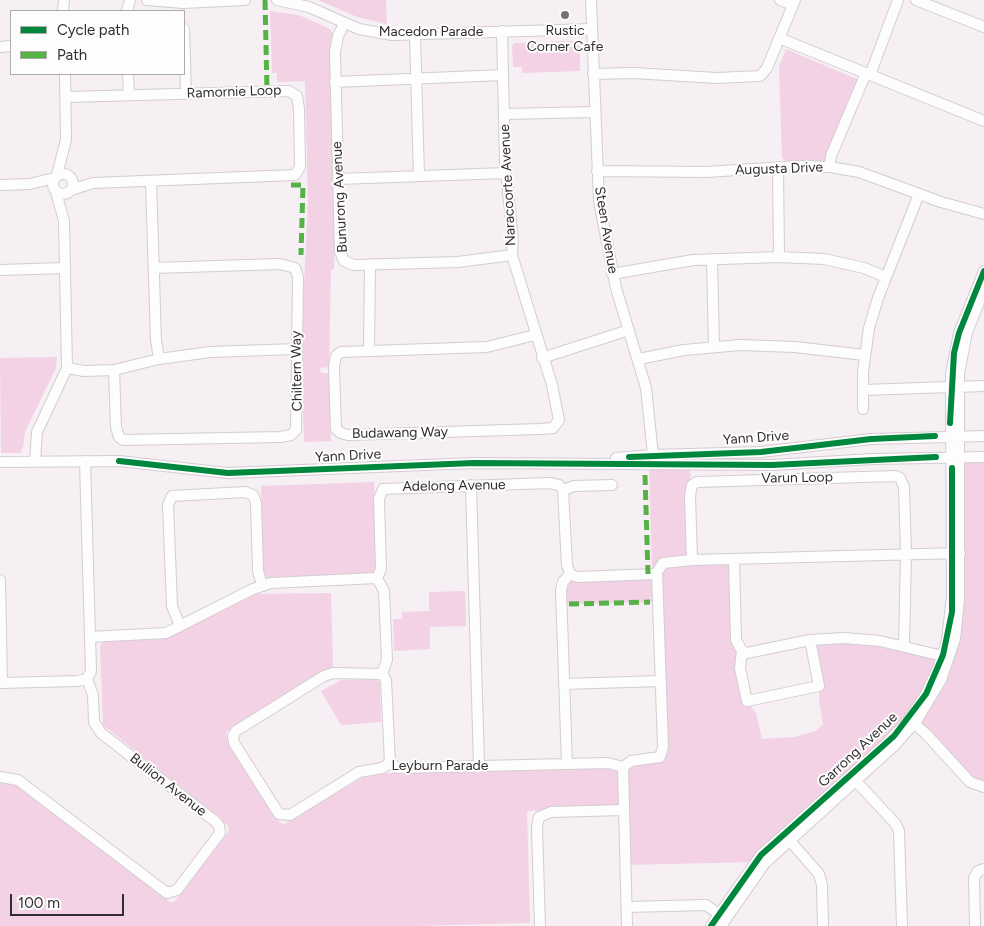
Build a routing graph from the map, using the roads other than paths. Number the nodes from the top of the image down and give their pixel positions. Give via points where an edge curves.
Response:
1 (147, 0) edge
2 (245, 0) edge
3 (277, 0) edge
4 (591, 0) edge
5 (780, 0) edge
6 (898, 0) edge
7 (916, 0) edge
8 (794, 2) edge
9 (183, 7) edge
10 (344, 24) junction
11 (984, 27) edge
12 (592, 29) junction
13 (502, 32) junction
14 (415, 35) junction
15 (779, 38) junction
16 (185, 61) edge
17 (593, 74) junction
18 (868, 74) junction
19 (65, 75) edge
20 (128, 75) edge
21 (503, 75) junction
22 (416, 79) junction
23 (335, 82) junction
24 (186, 93) junction
25 (129, 95) junction
26 (66, 97) junction
27 (594, 112) junction
28 (504, 114) junction
29 (984, 121) edge
30 (65, 151) junction
31 (778, 167) junction
32 (830, 167) junction
33 (597, 171) junction
34 (506, 173) junction
35 (70, 176) junction
36 (419, 176) junction
37 (56, 177) junction
38 (338, 179) junction
39 (151, 181) junction
40 (93, 183) junction
41 (30, 184) junction
42 (0, 185) edge
43 (71, 190) junction
44 (56, 191) junction
45 (919, 194) junction
46 (984, 214) edge
47 (64, 222) junction
48 (512, 254) junction
49 (779, 257) junction
50 (712, 259) junction
51 (370, 264) junction
52 (65, 268) junction
53 (154, 268) junction
54 (0, 270) edge
55 (984, 271) edge
56 (612, 274) junction
57 (886, 276) junction
58 (984, 290) edge
59 (629, 330) junction
60 (535, 335) junction
61 (714, 347) junction
62 (296, 349) junction
63 (368, 351) junction
64 (864, 355) junction
65 (542, 358) junction
66 (159, 359) junction
67 (639, 359) junction
68 (67, 368) junction
69 (114, 370) junction
70 (984, 386) edge
71 (954, 387) junction
72 (863, 390) junction
73 (863, 409) dead end
74 (984, 436) edge
75 (955, 437) junction
76 (653, 455) junction
77 (955, 457) junction
78 (984, 457) edge
79 (35, 461) junction
80 (85, 461) junction
81 (0, 462) edge
82 (578, 463) junction
83 (471, 485) junction
84 (612, 485) dead end
85 (563, 490) junction
86 (956, 553) junction
87 (906, 554) junction
88 (734, 559) junction
89 (692, 560) junction
90 (659, 570) junction
91 (570, 574) junction
92 (377, 578) junction
93 (0, 580) edge
94 (262, 585) junction
95 (0, 589) edge
96 (180, 626) junction
97 (90, 637) junction
98 (810, 640) junction
99 (904, 646) junction
100 (742, 651) junction
101 (946, 656) junction
102 (382, 674) junction
103 (87, 678) junction
104 (661, 681) junction
105 (1, 683) edge
106 (564, 684) junction
107 (912, 721) junction
108 (390, 763) junction
109 (567, 764) junction
110 (478, 766) junction
111 (623, 767) junction
112 (0, 778) edge
113 (853, 778) junction
114 (984, 787) edge
115 (623, 810) junction
116 (786, 836) junction
117 (984, 869) edge
118 (627, 907) junction
119 (719, 914) junction
120 (540, 926) edge
121 (627, 926) edge
122 (711, 926) edge
123 (721, 926) edge
124 (823, 926) edge
125 (902, 926) edge
126 (975, 926) edge

1 - 9 street
2 - 9 street
3 - 10 street, Macedon Parade via 309,7
4 - 12 street, Steen Avenue
5 - 8 street
6 - 18 street
7 - 11 street
8 - 15 street
10 - 14 street, Macedon Parade via 374,33
10 - 23 street, Bunurong Avenue via 336,42
12 - 13 street, Macedon Parade
12 - 17 street, Steen Avenue
13 - 14 street, Macedon Parade
13 - 21 street, Naracoorte Avenue
14 - 22 street
15 - 17 street via 765,73 757,77
15 - 18 street
16 - 24 street
17 - 27 street, Steen Avenue
18 - 29 street
18 - 32 street via 835,147
19 - 26 street
20 - 25 street
21 - 22 street
21 - 28 street, Naracoorte Avenue
22 - 23 street
22 - 36 street
23 - 38 street, Bunurong Avenue
24 - 25 street, Ramornie Loop
24 - 39 street, Ramornie Loop via 294,93 299,109 299,172 289,177
25 - 26 street, Ramornie Loop
26 - 30 street
27 - 28 street
27 - 33 street, Steen Avenue
28 - 34 street, Naracoorte Avenue
30 - 35 street
30 - 37 street
31 - 32 street, Augusta Drive
31 - 33 street, Augusta Drive via 706,172
31 - 49 street
32 - 45 street, Augusta Drive via 859,172
33 - 56 street, Steen Avenue
34 - 36 street
34 - 48 street, Naracoorte Avenue
35 - 37 street via 62,173
35 - 40 street, Ramornie Loop
35 - 43 street
36 - 38 street
37 - 41 street
37 - 44 street via 53,184
38 - 51 street, Bunurong Avenue via 341,257 348,264
39 - 40 street, Ramornie Loop
39 - 53 street
40 - 43 street, Ramornie Loop
41 - 42 street
41 - 44 street
43 - 44 street via 63,194
43 - 47 street
44 - 47 street
45 - 46 street, Augusta Drive
45 - 57 street
47 - 52 street
48 - 51 street, Bunurong Avenue via 478,260
48 - 60 street, Naracoorte Avenue
49 - 50 street
49 - 57 street via 841,262
50 - 56 street via 648,266
50 - 61 street
51 - 63 street
52 - 54 street
52 - 68 street
53 - 62 street, Chiltern Way via 292,265 298,271
53 - 66 street
55 - 71 street, Garrong Avenue via 959,332 951,374
56 - 59 street, Steen Avenue
57 - 64 street via 873,313
58 - 71 street, Garrong Avenue via 964,345
59 - 65 street
59 - 67 street, Steen Avenue
60 - 63 street, Budawang Way via 487,347
60 - 65 street, Budawang Way
61 - 64 street via 775,345
61 - 67 street
62 - 66 street via 210,352
62 - 69 street, Chiltern Way via 297,424 288,436 123,440 116,427
63 - 65 street, Budawang Way via 341,352 334,360 336,426 344,434 553,428 559,420 558,413
64 - 72 street
66 - 69 street
67 - 76 street, Steen Avenue via 646,388
68 - 69 street
68 - 79 street via 37,432
70 - 71 street
71 - 72 street
71 - 75 street, Garrong Avenue
72 - 73 street
74 - 75 street, Yann Drive
75 - 76 street, Yann Drive via 871,439 761,452
75 - 77 street, Garrong Avenue
76 - 82 street, Yann Drive
77 - 78 street, Yann Drive
77 - 82 street, Yann Drive via 772,465
77 - 86 street, Garrong Avenue
79 - 80 street, Yann Drive
79 - 81 street, Yann Drive
80 - 82 street, Yann Drive via 119,461 228,473 474,463
80 - 97 street, Bullion Avenue
83 - 85 street, Adelong Avenue via 553,483
83 - 92 street, Adelong Avenue via 383,489 379,499 381,569
83 - 110 street
84 - 85 street via 574,486
85 - 91 street via 566,562
86 - 87 street
86 - 101 street, Garrong Avenue
87 - 88 street
87 - 89 street, Varun Loop via 904,487 899,477 762,479 705,481 692,486
87 - 99 street
88 - 89 street
88 - 100 street via 736,640
89 - 90 street via 666,562
90 - 91 street via 577,577
90 - 104 street
91 - 106 street via 561,588
92 - 94 street
92 - 102 street, Adelong Avenue via 384,591 386,660
93 - 95 street
94 - 96 street
94 - 96 street via 258,571 253,494 172,496 168,505 172,606
95 - 105 street
96 - 97 street via 159,635
97 - 103 street, Bullion Avenue via 91,671
98 - 99 street via 860,639
98 - 100 street via 747,653
98 - 100 street via 819,686 747,701 740,668
99 - 101 street
101 - 107 street, Garrong Avenue
102 - 108 street, Adelong Avenue via 386,680
102 - 108 street, Leyburn Parade via 333,673 324,676 236,731 233,739 276,811 283,816 290,815 358,772 382,768
103 - 105 street
103 - 112 street, Bullion Avenue via 93,695 94,722 101,734 219,826 218,836 177,890 171,893 163,891 18,780
104 - 106 street
104 - 111 street, Leyburn Parade via 663,747 660,757 630,761
106 - 109 street
107 - 113 street, Garrong Avenue
107 - 114 street via 970,782
108 - 110 street, Leyburn Parade via 398,768
109 - 110 street, Leyburn Parade
109 - 111 street, Leyburn Parade via 611,763
111 - 115 street
113 - 116 street, Garrong Avenue
113 - 125 street via 899,831
115 - 118 street
115 - 120 street via 551,812 539,816
116 - 119 street, Garrong Avenue via 761,855
116 - 123 street, Garrong Avenue
116 - 124 street via 819,874
117 - 126 street via 978,870 974,878
118 - 119 street via 706,905
118 - 121 street
119 - 122 street, Garrong Avenue

